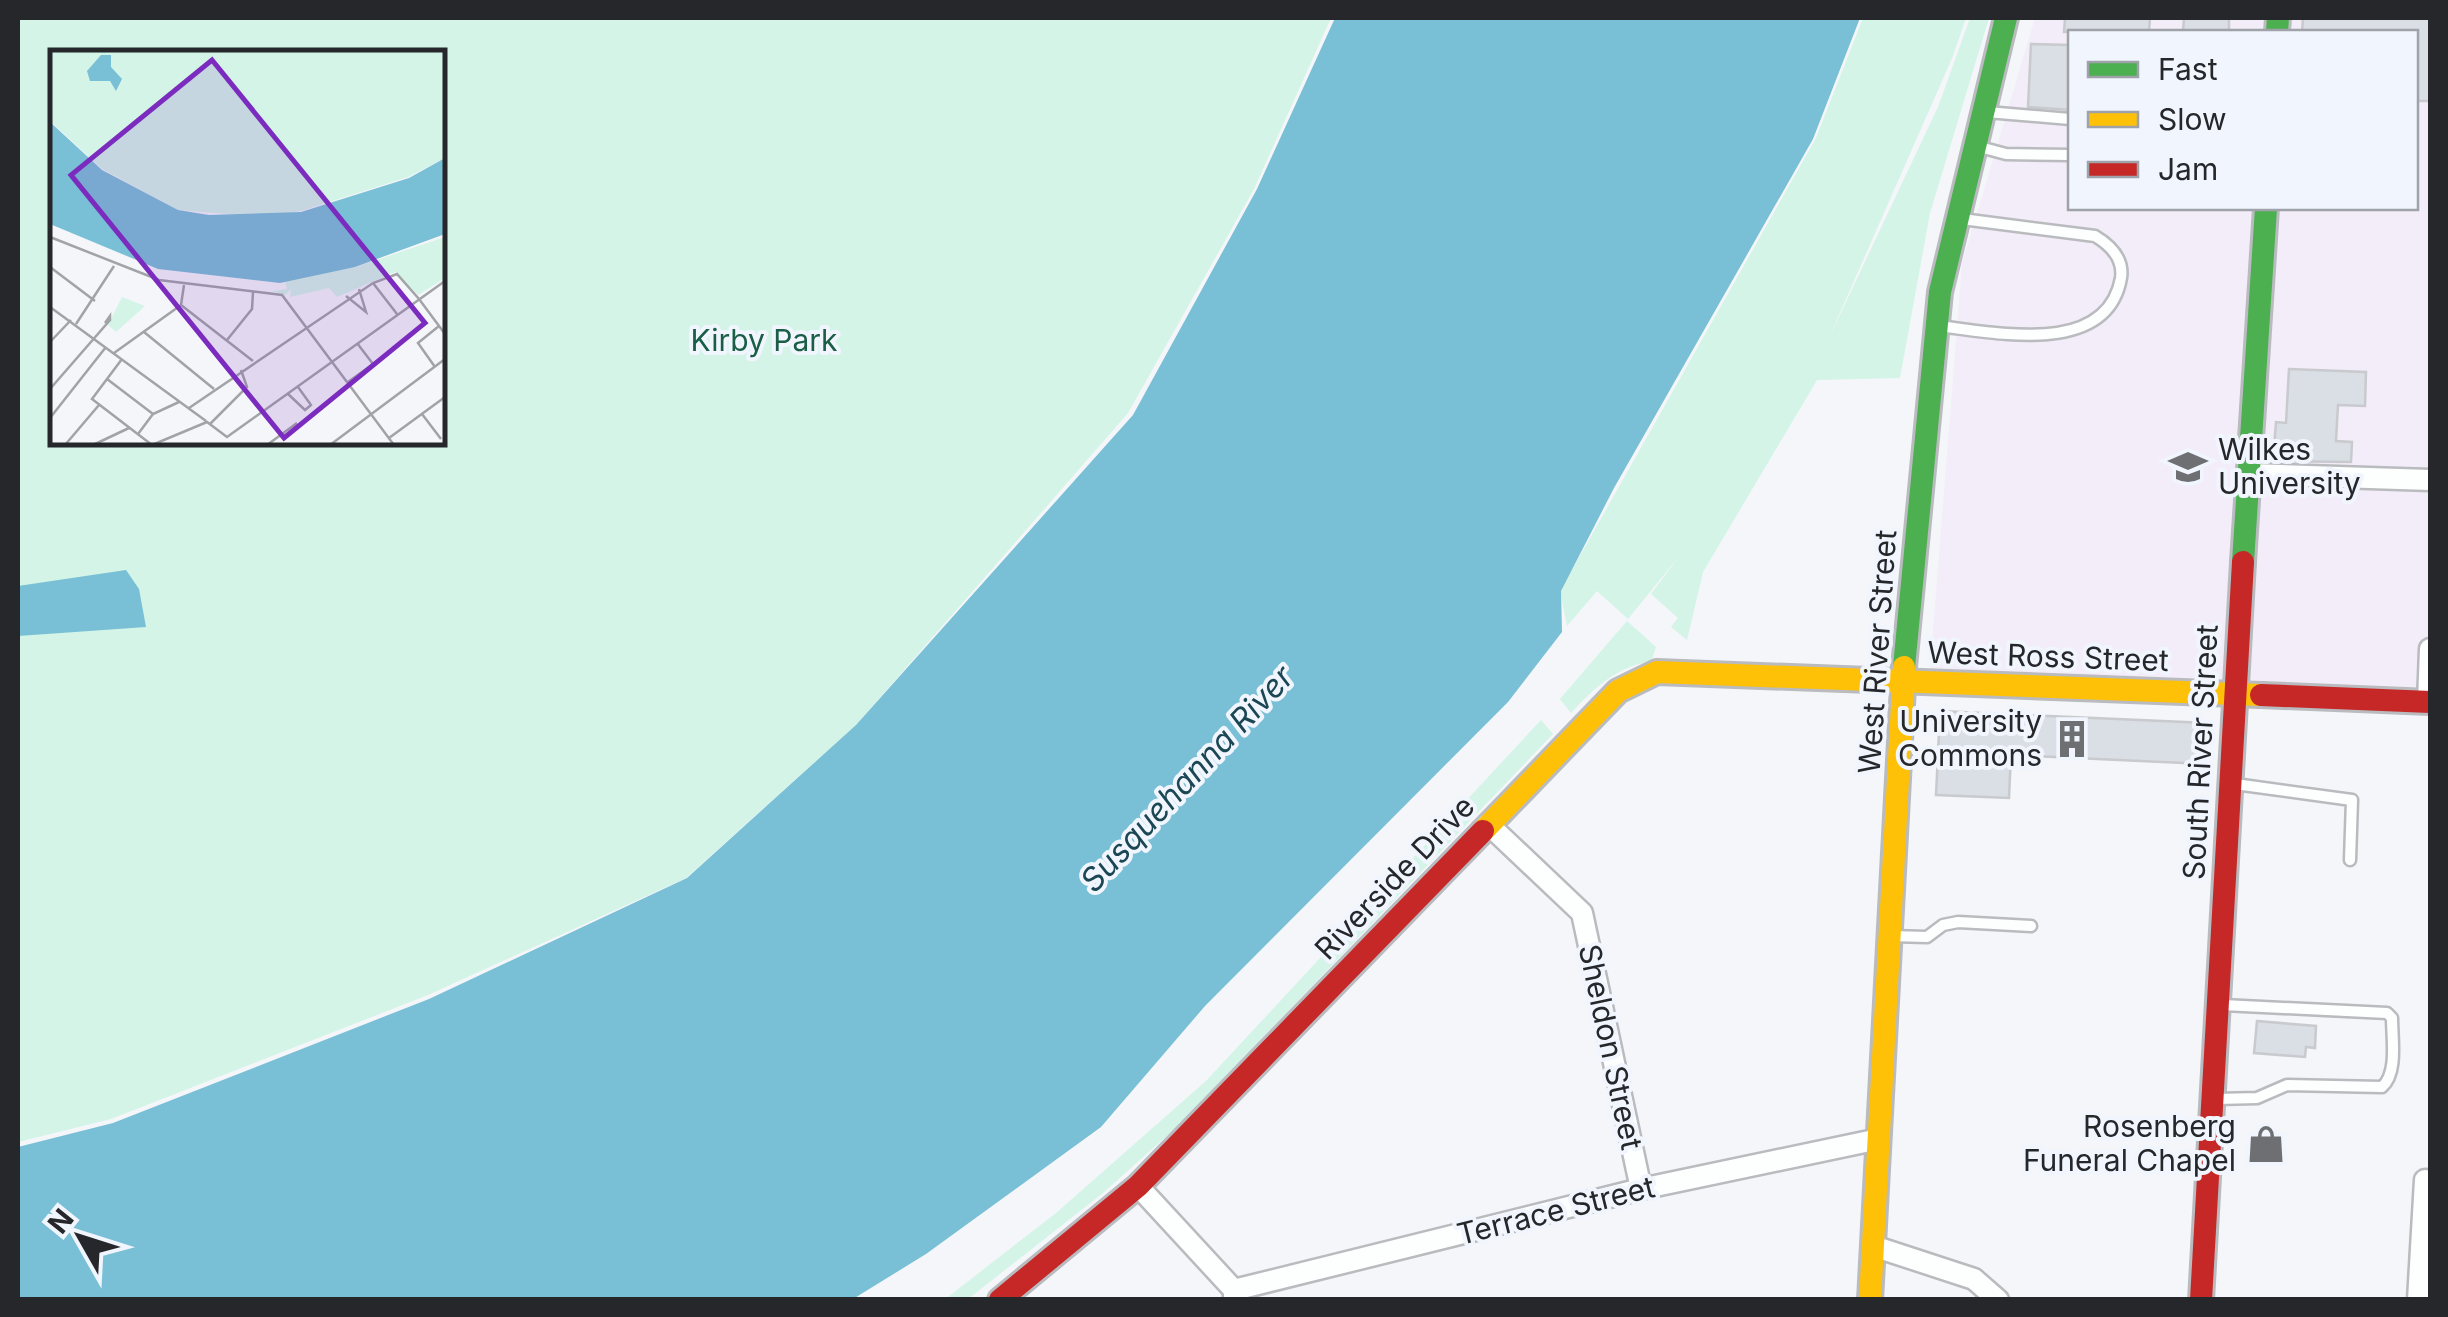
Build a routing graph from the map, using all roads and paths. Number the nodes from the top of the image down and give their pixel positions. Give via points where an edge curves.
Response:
1 (2006, 18) edge
2 (1983, 112) junction
3 (2068, 119) edge
4 (1975, 146) junction
5 (2068, 155) edge
6 (2266, 210) edge
7 (1958, 218) junction
8 (1937, 326) junction
9 (2249, 474) junction
10 (2430, 480) edge
11 (2430, 649) edge
12 (1903, 682) junction
13 (2234, 692) junction
14 (2429, 702) edge
15 (2229, 783) junction
16 (1488, 824) junction
17 (2350, 860) dead end
18 (2031, 926) dead end
19 (1890, 936) junction
20 (2216, 1005) junction
21 (2212, 1100) junction
22 (1879, 1139) junction
23 (2426, 1180) dead end
24 (1138, 1186) junction
25 (1641, 1190) junction
26 (1873, 1246) junction
27 (1234, 1295) edge
28 (1000, 1300) edge
29 (1870, 1300) edge
30 (1998, 1300) edge
31 (2201, 1300) edge
32 (2418, 1300) edge

1 - 2 street, West River Street
2 - 3 lane
2 - 4 street, West River Street
4 - 5 lane
4 - 7 street, West River Street
6 - 9 street, South River Street
7 - 8 street, West River Street
7 - 8 lane via 2094,236 2110,245 2122,266 2120,284 2108,306 2072,332
8 - 12 street, West River Street
9 - 10 street
9 - 13 street, South River Street
11 - 14 street
12 - 13 street, West Ross Street
12 - 16 street, Riverside Drive via 1657,672 1618,691
12 - 19 street, West River Street
13 - 14 street, West Ross Street
13 - 15 street, South River Street
15 - 17 lane via 2352,800
15 - 20 street, South River Street
16 - 24 street, Riverside Drive
16 - 25 street, Sheldon Street via 1582,914
18 - 19 lane via 1958,922 1927,937
19 - 22 street, West River Street
20 - 21 street, South River Street
20 - 21 lane via 2387,1013 2391,1071 2382,1088 2288,1085 2258,1098
21 - 31 street, South River Street
22 - 25 street, Terrace Street
22 - 26 street, West River Street
23 - 32 street
24 - 27 street
24 - 28 street, Riverside Drive
25 - 27 street, Terrace Street
26 - 29 street, West River Street
26 - 30 street via 1974,1279

